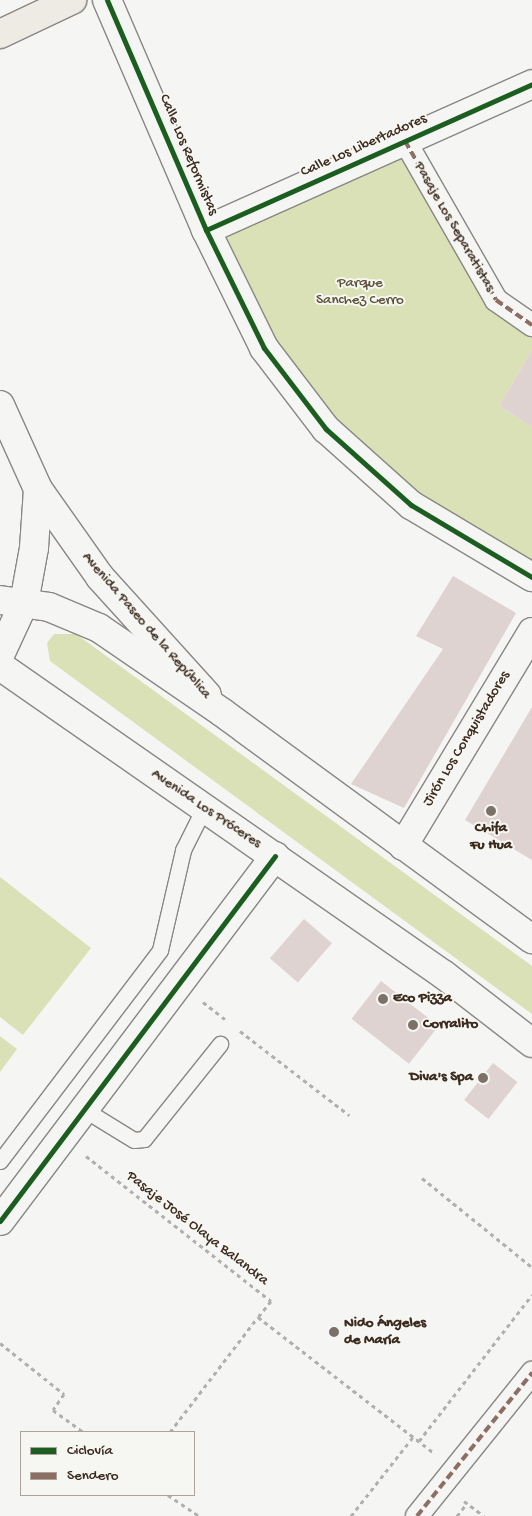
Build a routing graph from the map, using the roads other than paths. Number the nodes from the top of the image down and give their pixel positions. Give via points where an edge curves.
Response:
1 (72, 0) edge
2 (107, 0) edge
3 (0, 34) edge
4 (532, 84) edge
5 (405, 141) junction
6 (206, 230) junction
7 (532, 326) edge
8 (0, 405) edge
9 (38, 489) junction
10 (532, 577) edge
11 (12, 602) edge
12 (532, 632) edge
13 (0, 655) edge
14 (0, 666) edge
15 (223, 713) junction
16 (204, 808) junction
17 (403, 846) junction
18 (275, 856) junction
19 (532, 939) edge
20 (532, 1043) edge
21 (220, 1044) dead end
22 (85, 1110) junction
23 (0, 1161) edge
24 (0, 1221) edge
25 (532, 1373) edge
26 (417, 1516) edge

1 - 3 main road
2 - 6 street, Calle Los Reformistas
4 - 5 street, Calle Los Libertadores
5 - 6 street, Calle Los Libertadores
5 - 7 street, Pasaje Los Separatistas via 496,300
6 - 10 street, Calle Los Reformistas via 264,348 326,429 411,505
8 - 9 street, Avenida Paseo de la República
9 - 11 street, Avenida Paseo de la República via 34,548
9 - 15 street, Avenida Paseo de la República via 100,577
11 - 13 street, Avenida Paseo de la República
11 - 15 street via 71,614 99,628
12 - 17 street, Jirón Los Conquistadores
14 - 16 street, Avenida Los Próceres
15 - 17 street
16 - 18 street, Avenida Los Próceres
16 - 23 lane via 183,850 160,950
17 - 19 street
18 - 20 street, Avenida Los Próceres via 444,974
18 - 22 street
21 - 22 lane via 144,1139 134,1140
22 - 24 street
25 - 26 street

